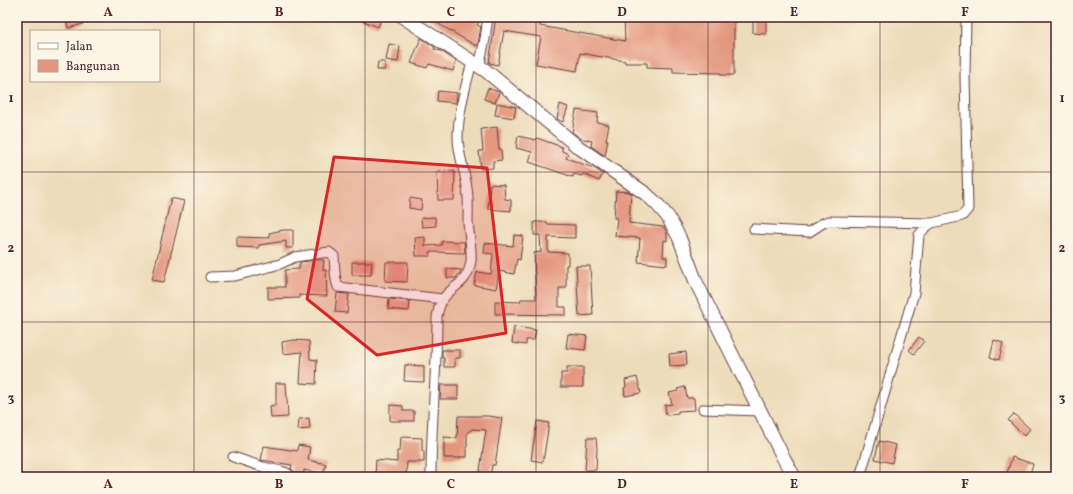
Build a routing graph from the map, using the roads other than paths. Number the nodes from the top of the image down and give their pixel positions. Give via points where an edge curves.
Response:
1 (403, 17) edge
2 (488, 17) edge
3 (966, 17) edge
4 (475, 64) junction
5 (932, 223) junction
6 (754, 229) dead end
7 (210, 277) dead end
8 (443, 300) junction
9 (703, 409) dead end
10 (760, 411) junction
11 (233, 457) dead end
12 (291, 477) edge
13 (431, 477) edge
14 (794, 477) edge
15 (860, 477) edge

1 - 4 street
2 - 4 street via 485,39
3 - 5 street via 968,209 962,216
4 - 8 street via 463,99 458,136 467,188 470,262 465,279
4 - 10 street via 578,146 658,204 679,237 696,282
5 - 6 street via 834,221 823,223 809,232
5 - 15 street via 919,236 914,293
7 - 8 street via 235,276 274,266 296,257 329,252 334,256 338,287
8 - 13 street via 437,317 435,394 430,448
9 - 10 street
10 - 14 street
11 - 12 street via 287,473

